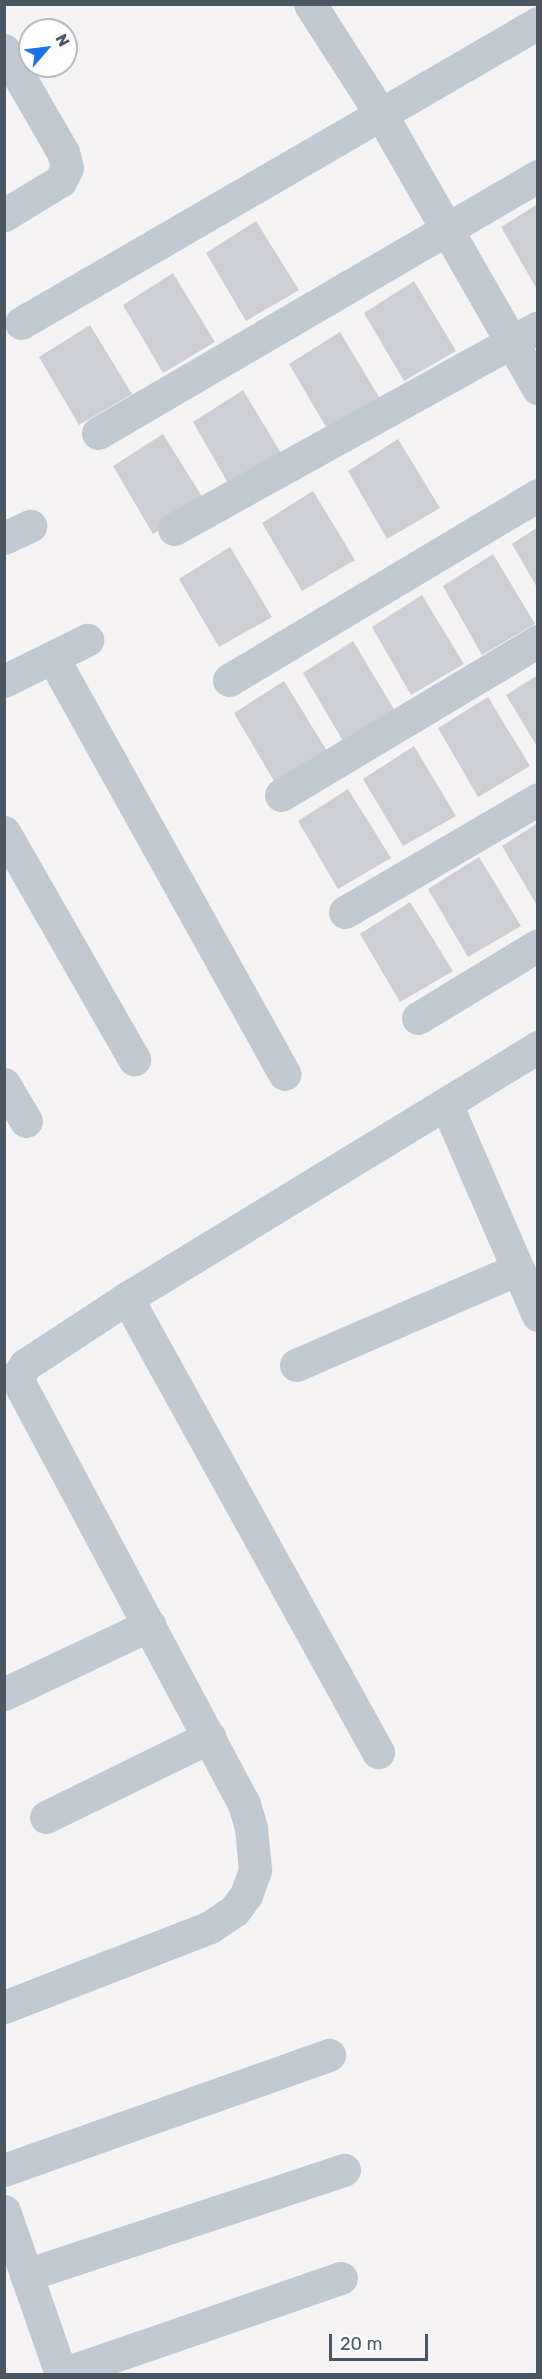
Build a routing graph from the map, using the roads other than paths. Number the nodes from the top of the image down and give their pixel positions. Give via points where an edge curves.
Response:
1 (310, 4) edge
2 (537, 23) edge
3 (4, 50) edge
4 (382, 116) junction
5 (537, 176) edge
6 (4, 215) edge
7 (446, 230) junction
8 (21, 322) dead end
9 (524, 336) edge
10 (537, 388) edge
11 (98, 433) dead end
12 (537, 495) edge
13 (174, 529) dead end
14 (87, 640) dead end
15 (537, 641) edge
16 (53, 658) junction
17 (229, 680) dead end
18 (4, 681) edge
19 (281, 795) dead end
20 (537, 799) edge
21 (4, 832) edge
22 (345, 912) dead end
23 (537, 945) edge
24 (418, 1018) dead end
25 (537, 1047) edge
26 (134, 1059) dead end
27 (285, 1074) dead end
28 (4, 1084) edge
29 (447, 1106) junction
30 (26, 1121) dead end
31 (531, 1294) edge
32 (127, 1298) junction
33 (296, 1365) dead end
34 (149, 1625) junction
35 (4, 1694) edge
36 (209, 1737) junction
37 (378, 1752) dead end
38 (45, 1817) dead end
39 (4, 2007) edge
40 (329, 2055) dead end
41 (4, 2170) edge
42 (344, 2170) dead end
43 (4, 2211) edge
44 (26, 2276) junction
45 (341, 2278) dead end
46 (62, 2374) edge

1 - 4 street
2 - 4 street
3 - 6 street via 67,159 68,168 60,182
4 - 7 street
4 - 8 street
5 - 7 street
7 - 9 street
7 - 11 street
9 - 10 street
9 - 13 street
12 - 17 street
14 - 16 street
15 - 19 street
16 - 18 street
16 - 27 street
20 - 22 street
21 - 26 street
23 - 24 street
25 - 29 street
28 - 30 street
29 - 31 street
29 - 32 street
31 - 33 street
32 - 34 street via 24,1365 19,1374 20,1384
32 - 37 street
34 - 35 street
34 - 36 street
36 - 38 street
36 - 39 street via 244,1804 251,1828 255,1870 240,1903 210,1927
40 - 41 street
42 - 44 street
43 - 44 street
44 - 46 street
45 - 46 street

